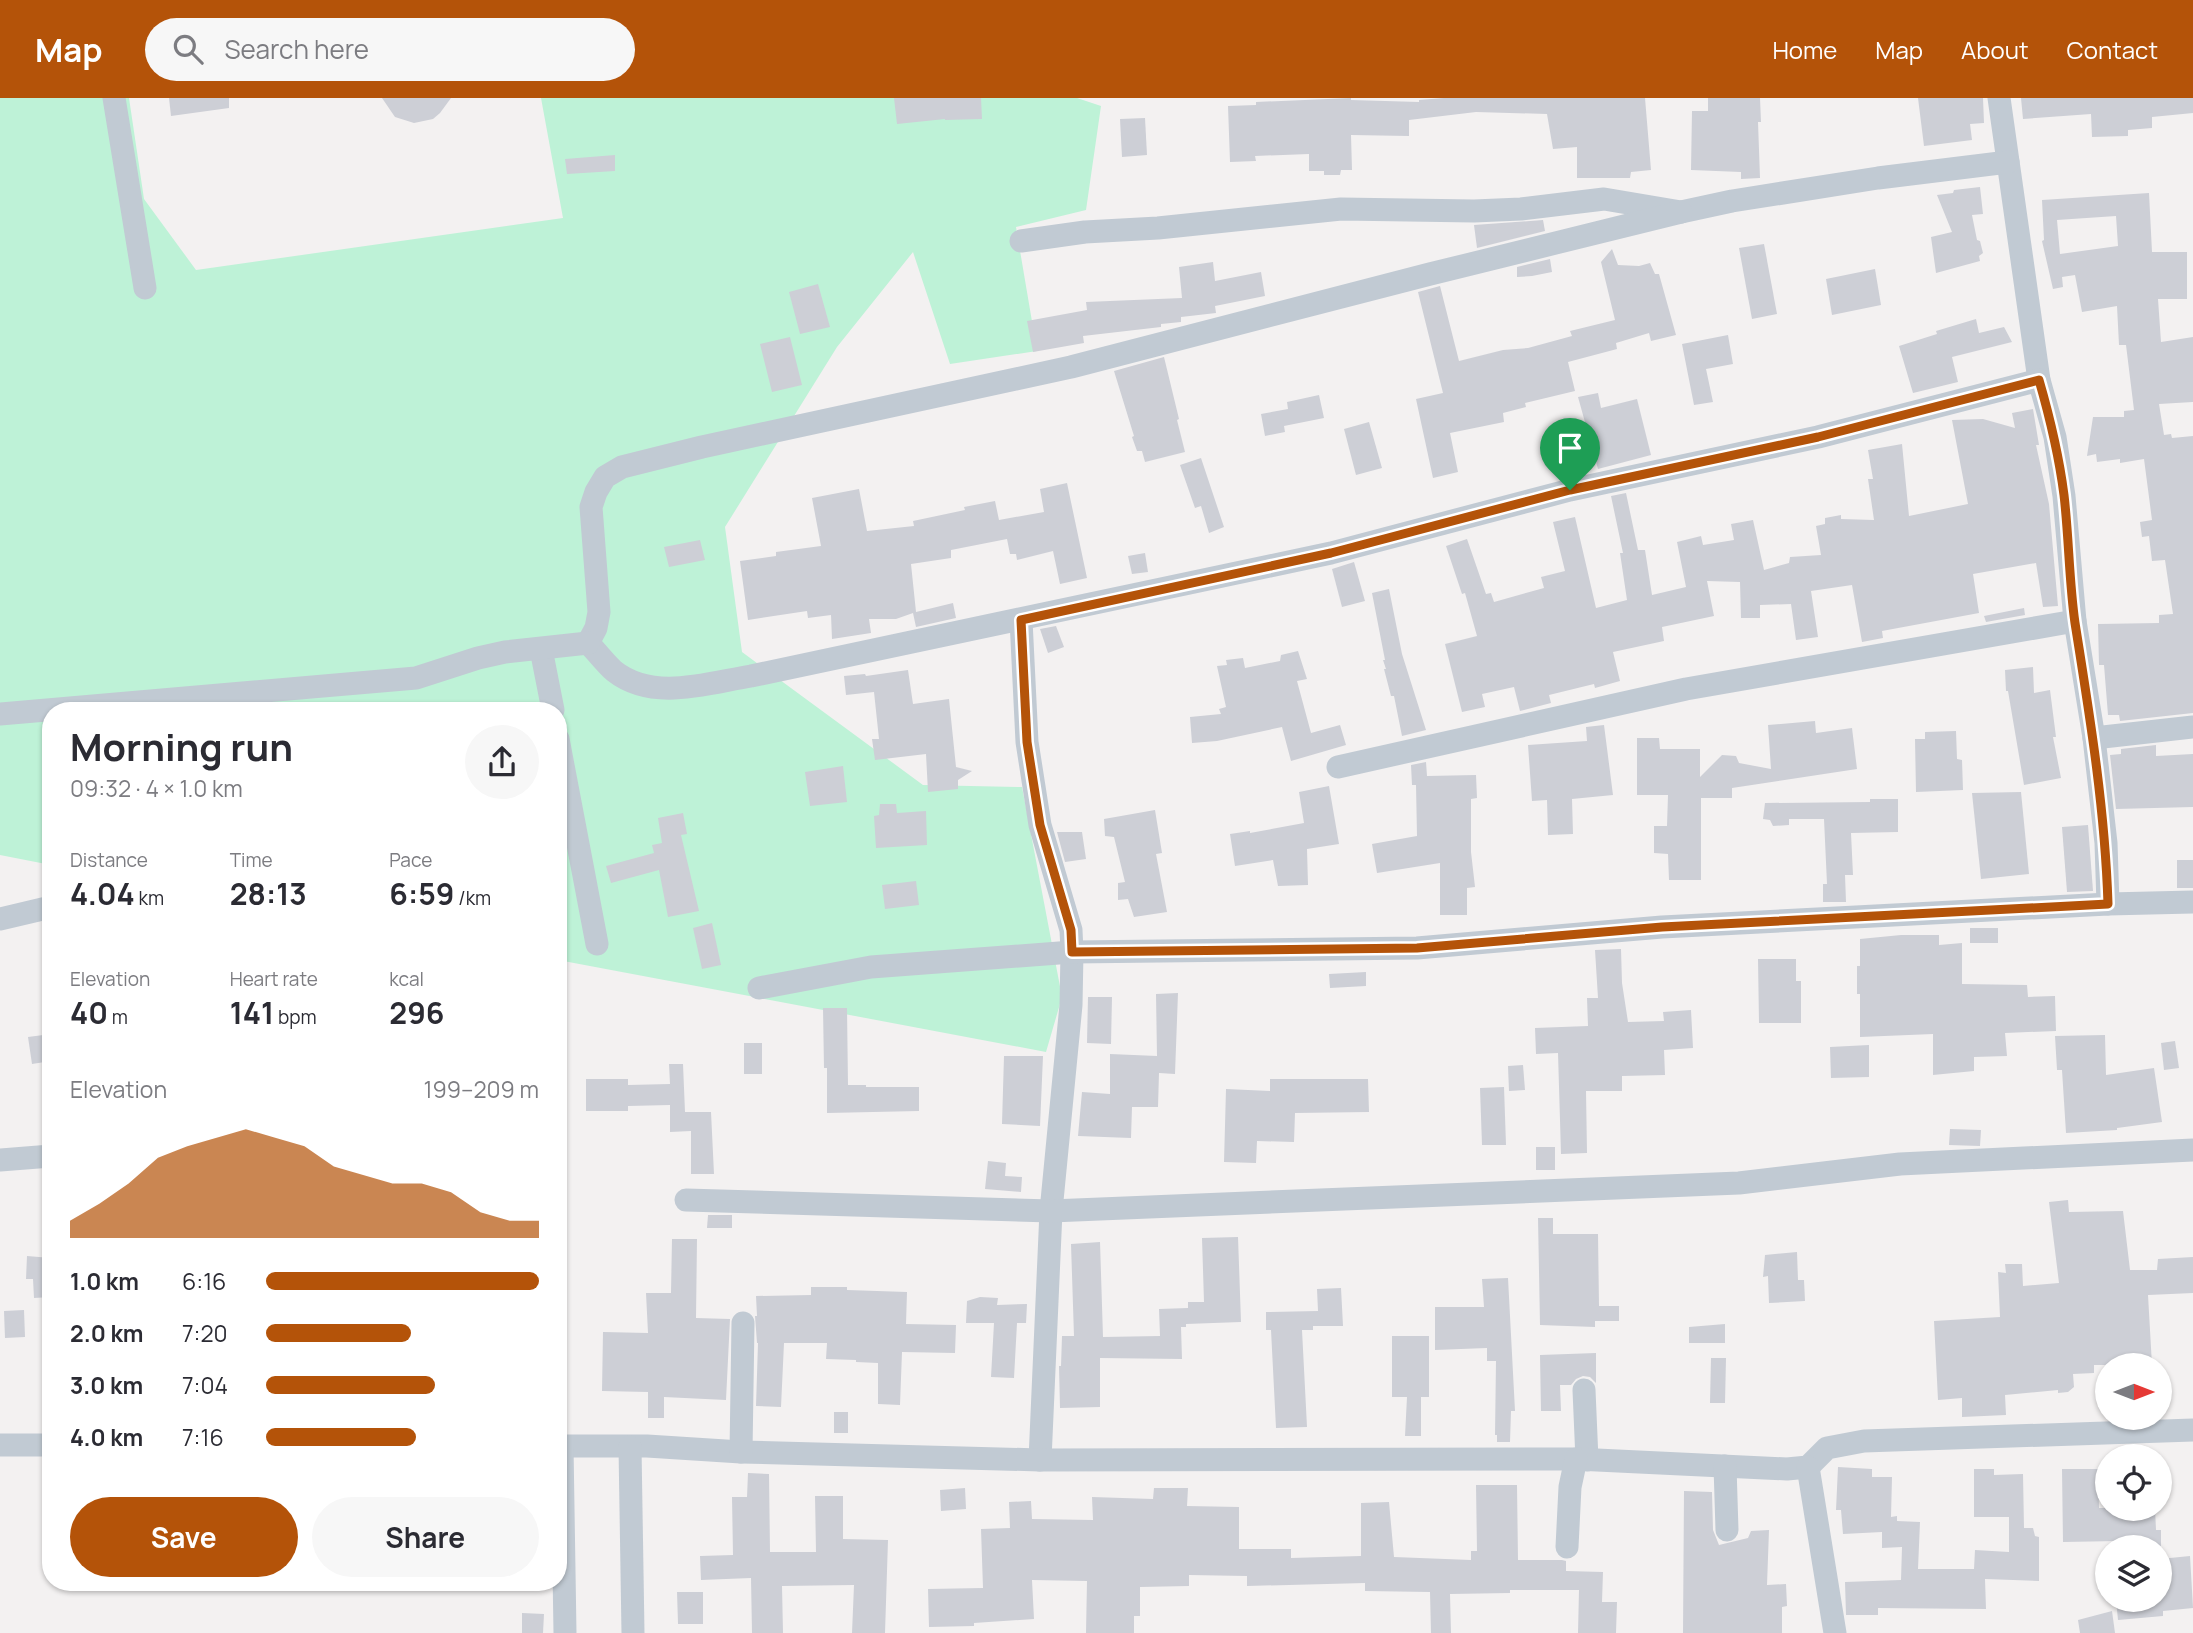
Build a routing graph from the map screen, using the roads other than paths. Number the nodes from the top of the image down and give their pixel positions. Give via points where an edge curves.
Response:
1 (114, 98) edge
2 (1999, 98) edge
3 (2007, 162) junction
4 (1681, 212) junction
5 (1021, 241) dead end
6 (145, 288) dead end
7 (2039, 380) junction
8 (1021, 620) junction
9 (2075, 621) junction
10 (588, 643) junction
11 (541, 649) junction
12 (146, 702) edge
13 (551, 702) edge
14 (42, 711) edge
15 (0, 715) edge
16 (2193, 727) edge
17 (2094, 738) junction
18 (1338, 767) dead end
19 (567, 786) edge
20 (2193, 902) edge
21 (2108, 904) junction
22 (42, 909) edge
23 (0, 919) edge
24 (597, 944) dead end
25 (1072, 952) junction
26 (759, 988) dead end
27 (2193, 1150) edge
28 (42, 1157) edge
29 (0, 1160) edge
30 (686, 1200) dead end
31 (1051, 1211) junction
32 (743, 1323) dead end
33 (1584, 1390) dead end
34 (2193, 1430) edge
35 (0, 1445) edge
36 (42, 1445) edge
37 (567, 1446) edge
38 (630, 1447) junction
39 (741, 1452) junction
40 (1040, 1460) junction
41 (1581, 1460) junction
42 (1725, 1466) junction
43 (1808, 1466) junction
44 (1727, 1530) dead end
45 (1567, 1547) dead end
46 (564, 1591) edge
47 (565, 1633) edge
48 (633, 1633) edge
49 (1835, 1633) edge

1 - 6 street
2 - 3 street
3 - 4 street
3 - 7 street
4 - 5 street via 1604,199 1474,211 1341,209
4 - 10 street via 1071,367 622,467 605,477 591,507 599,612
7 - 8 street via 1818,437 1570,490 1331,553
7 - 9 street via 2055,437 2064,496
8 - 10 street via 684,687 653,688 634,682 615,671
8 - 25 street via 1027,742 1040,825 1071,930
9 - 17 street
9 - 18 street via 1686,689
10 - 11 street
11 - 12 street via 478,658 416,678
11 - 13 street
14 - 15 street
16 - 17 street
17 - 21 street
19 - 24 street
20 - 21 street
21 - 25 street via 1662,927 1417,948
22 - 23 street
25 - 26 street via 871,967
25 - 31 street
27 - 31 street via 1900,1164 1739,1183
28 - 29 street
30 - 31 street
31 - 40 street
32 - 39 street
33 - 41 street
34 - 43 street via 1864,1441 1827,1448
35 - 36 street
37 - 38 street
38 - 39 street
38 - 48 street
39 - 40 street
40 - 41 street
41 - 42 street
41 - 45 street via 1570,1487
42 - 43 street
42 - 44 street
43 - 49 street
46 - 47 street

